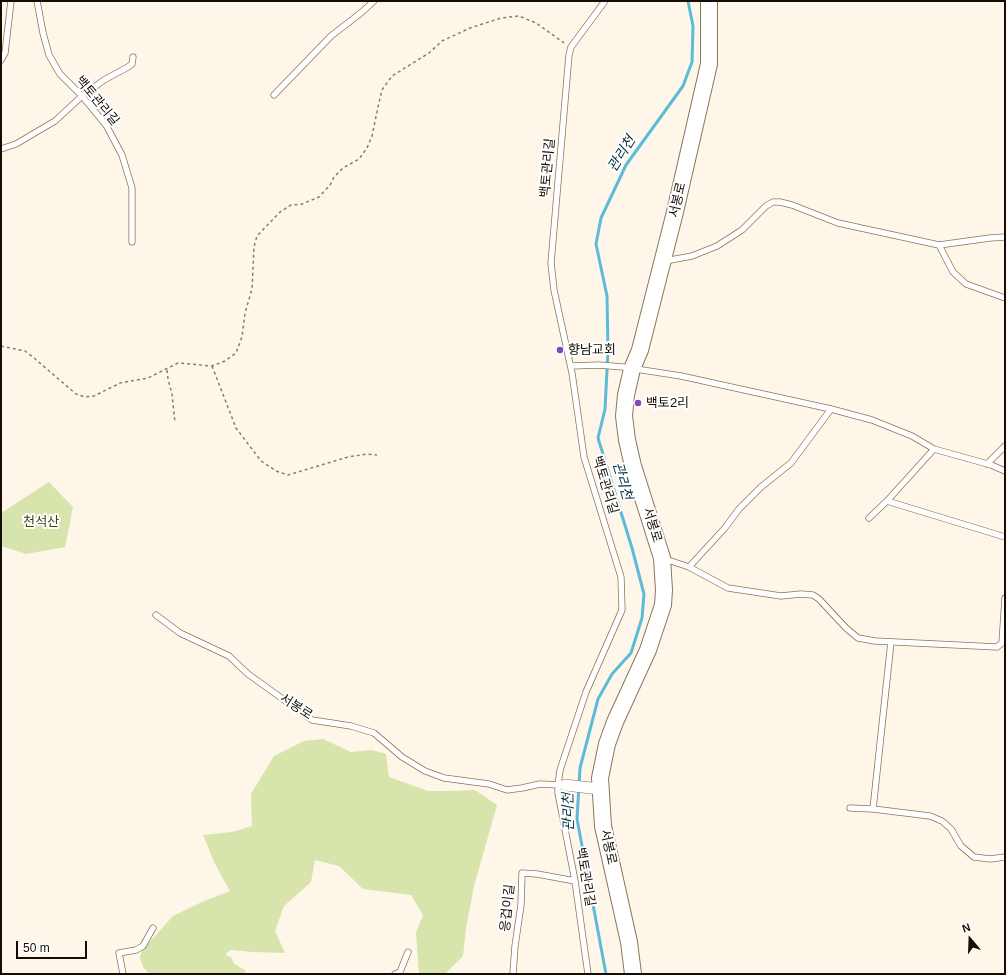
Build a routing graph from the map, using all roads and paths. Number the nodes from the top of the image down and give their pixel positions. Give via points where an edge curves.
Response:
1 (11, 1) edge
2 (37, 1) edge
3 (374, 1) edge
4 (605, 1) edge
5 (709, 1) edge
6 (571, 47) junction
7 (133, 57) dead end
8 (1, 60) edge
9 (274, 95) dead end
10 (82, 96) junction
11 (1, 149) edge
12 (1005, 237) edge
13 (132, 242) dead end
14 (939, 246) junction
15 (662, 261) junction
16 (1005, 298) edge
17 (1, 346) edge
18 (212, 366) junction
19 (571, 366) junction
20 (628, 368) junction
21 (167, 369) junction
22 (831, 409) junction
23 (175, 423) dead end
24 (1005, 446) edge
25 (934, 449) junction
26 (377, 455) dead end
27 (987, 464) junction
28 (1005, 471) edge
29 (887, 501) junction
30 (869, 518) dead end
31 (1005, 537) edge
32 (662, 558) junction
33 (689, 567) junction
34 (1005, 598) edge
35 (156, 615) dead end
36 (891, 642) junction
37 (561, 785) junction
38 (600, 789) junction
39 (850, 808) dead end
40 (873, 809) junction
41 (1005, 857) edge
42 (575, 881) junction
43 (153, 928) dead end
44 (408, 952) dead end
45 (123, 974) edge
46 (396, 974) edge
47 (513, 974) edge
48 (588, 974) edge
49 (634, 974) edge

1 - 8 lane via 5,53
2 - 10 lane, 백토관리길 via 49,55 60,74
3 - 9 lane via 331,36
4 - 6 lane, 백토관리길
5 - 15 main road, 서봉로 via 709,64
6 - 18 path via 536,23 519,16 501,18 470,28 442,42 430,53 392,76 382,90 372,136 359,159 343,168 318,197 302,204 291,205 280,212 257,236 252,289 242,337 236,353
6 - 19 lane, 백토관리길 via 551,263 554,290
7 - 10 lane via 132,64
10 - 11 lane via 55,121 16,144
10 - 13 lane, 백토관리길 via 106,125 122,155 132,188
12 - 14 lane
14 - 15 lane via 838,223 792,205 773,202 742,230 717,246 692,256
14 - 16 lane via 953,272 966,284
15 - 20 main road, 서봉로 via 640,350
17 - 21 path via 25,351 76,394 85,398 120,383 148,378
18 - 21 path via 178,364
18 - 26 path via 236,428 261,461 276,471 288,475 348,457
19 - 20 lane
19 - 37 lane, 백토관리길 via 584,457 621,577 622,610 586,692 560,770
20 - 22 lane via 681,376
20 - 32 main road, 서봉로 via 624,416 627,440
21 - 23 path
22 - 25 lane via 872,420 912,436
22 - 33 lane via 791,462 739,509
24 - 27 lane
25 - 27 lane
25 - 29 lane
27 - 28 lane
29 - 30 lane
29 - 31 lane
32 - 33 lane
32 - 38 main road, 서봉로 via 662,605 648,650 607,744
33 - 36 lane via 728,588 781,596 813,595 858,638
34 - 36 lane via 1002,643 997,647
35 - 37 lane, 서봉로 via 180,633 229,656 248,674 312,720 351,726 374,733 402,757 425,771 444,778 489,784 507,790 540,784
36 - 40 lane
37 - 38 street
37 - 42 lane, 백토관리길 via 558,793
38 - 49 main road, 서봉로 via 603,826
39 - 40 lane
40 - 41 lane via 930,816 942,821 951,829 961,846 974,857 990,860
42 - 47 lane, 응겁이길 via 522,873
42 - 48 lane, 백토관리길
43 - 45 lane via 143,946 120,953
44 - 46 lane via 400,972

